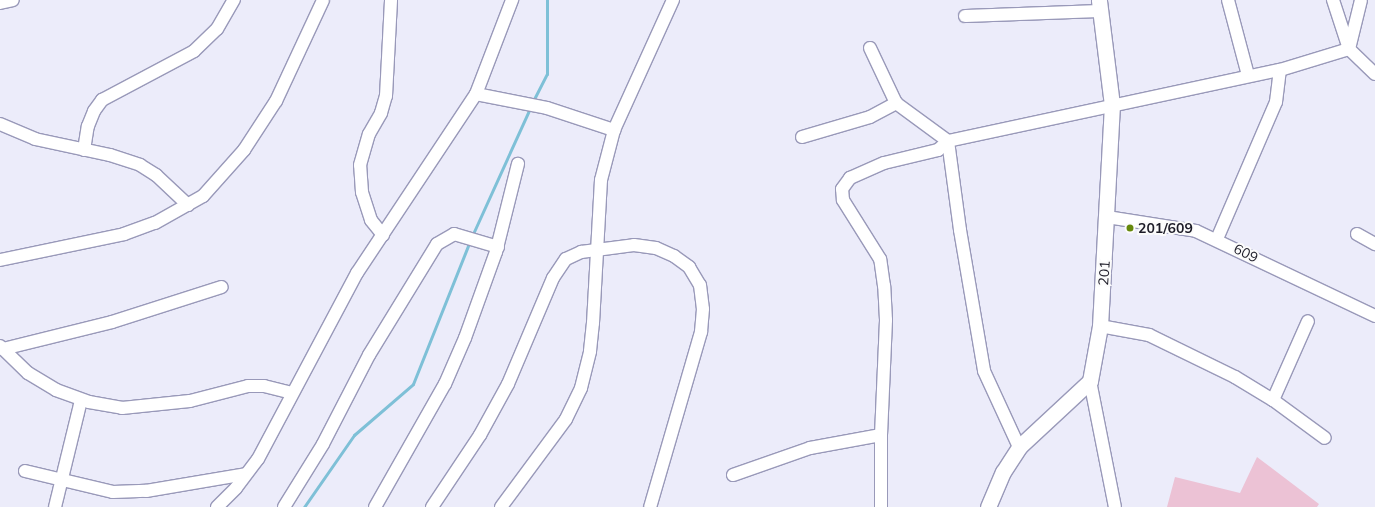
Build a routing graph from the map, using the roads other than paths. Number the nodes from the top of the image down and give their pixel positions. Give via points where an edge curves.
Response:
1 (13, 0) edge
2 (234, 0) edge
3 (322, 0) edge
4 (391, 0) edge
5 (512, 0) edge
6 (673, 0) edge
7 (1228, 0) edge
8 (1333, 0) edge
9 (1361, 0) edge
10 (0, 3) edge
11 (1099, 5) edge
12 (965, 16) dead end
13 (870, 48) dead end
14 (1349, 49) junction
15 (1280, 70) junction
16 (1248, 74) junction
17 (1375, 74) edge
18 (476, 94) junction
19 (896, 103) junction
20 (1112, 105) junction
21 (0, 124) edge
22 (614, 130) junction
23 (802, 137) dead end
24 (948, 141) junction
25 (84, 150) junction
26 (518, 164) dead end
27 (188, 205) junction
28 (1107, 217) junction
29 (1357, 234) dead end
30 (383, 235) junction
31 (1217, 239) junction
32 (1375, 244) edge
33 (498, 247) junction
34 (596, 251) junction
35 (0, 260) edge
36 (222, 287) dead end
37 (1375, 316) edge
38 (1308, 321) dead end
39 (1100, 326) junction
40 (2, 348) edge
41 (1090, 381) junction
42 (292, 393) junction
43 (81, 400) junction
44 (1273, 400) junction
45 (881, 435) junction
46 (1325, 438) dead end
47 (1019, 447) junction
48 (25, 471) dead end
49 (246, 474) junction
50 (733, 475) dead end
51 (61, 480) junction
52 (55, 507) edge
53 (217, 507) edge
54 (284, 507) edge
55 (375, 507) edge
56 (432, 507) edge
57 (501, 507) edge
58 (650, 507) edge
59 (882, 507) edge
60 (988, 507) edge
61 (1115, 507) edge

1 - 10 street
2 - 25 street via 217,29 194,51 102,100 92,116
3 - 27 street via 276,101 259,128 244,150 202,196
4 - 30 street via 386,96 381,113 368,134 360,165 362,192 371,220
5 - 18 street
6 - 22 street
7 - 16 street
8 - 14 street
9 - 14 street
11 - 12 street
11 - 20 street, 201
13 - 19 street
14 - 15 street
14 - 17 street
15 - 16 street
15 - 31 street via 1276,102
16 - 20 street
18 - 22 street via 547,108
18 - 30 street
19 - 23 street via 870,118
19 - 24 street
20 - 24 street
20 - 28 street, 201
21 - 25 street via 35,139
22 - 34 street via 601,180
24 - 45 street via 938,150 884,163 850,178 842,189 843,200 880,259 886,320
24 - 47 street via 984,371
25 - 27 street via 140,165 156,175
26 - 33 street
27 - 35 street via 154,223 124,234
28 - 31 street, 609 via 1171,226
28 - 39 street, 201
29 - 32 street
30 - 42 street via 357,273
31 - 37 street, 609
33 - 54 street via 454,234 437,244 369,355 323,444
33 - 55 street via 446,384
34 - 56 street via 581,252 566,259 553,278 508,384 480,435
34 - 57 street via 591,344 581,388 562,425
34 - 58 street via 634,245 656,248 674,256 689,268 700,286 703,309 701,332
36 - 40 street via 112,322
38 - 44 street
39 - 41 street, 201
39 - 44 street via 1149,335 1234,377
40 - 43 street via 28,373 56,390
41 - 47 street
41 - 61 street
42 - 43 street via 264,386 248,386 190,401 136,408 122,408
42 - 49 street via 274,430
43 - 51 street
44 - 46 street
45 - 50 street via 810,448
45 - 59 street
47 - 60 street via 1003,472
48 - 51 street
49 - 51 street via 146,491 113,492
49 - 53 street
51 - 52 street

